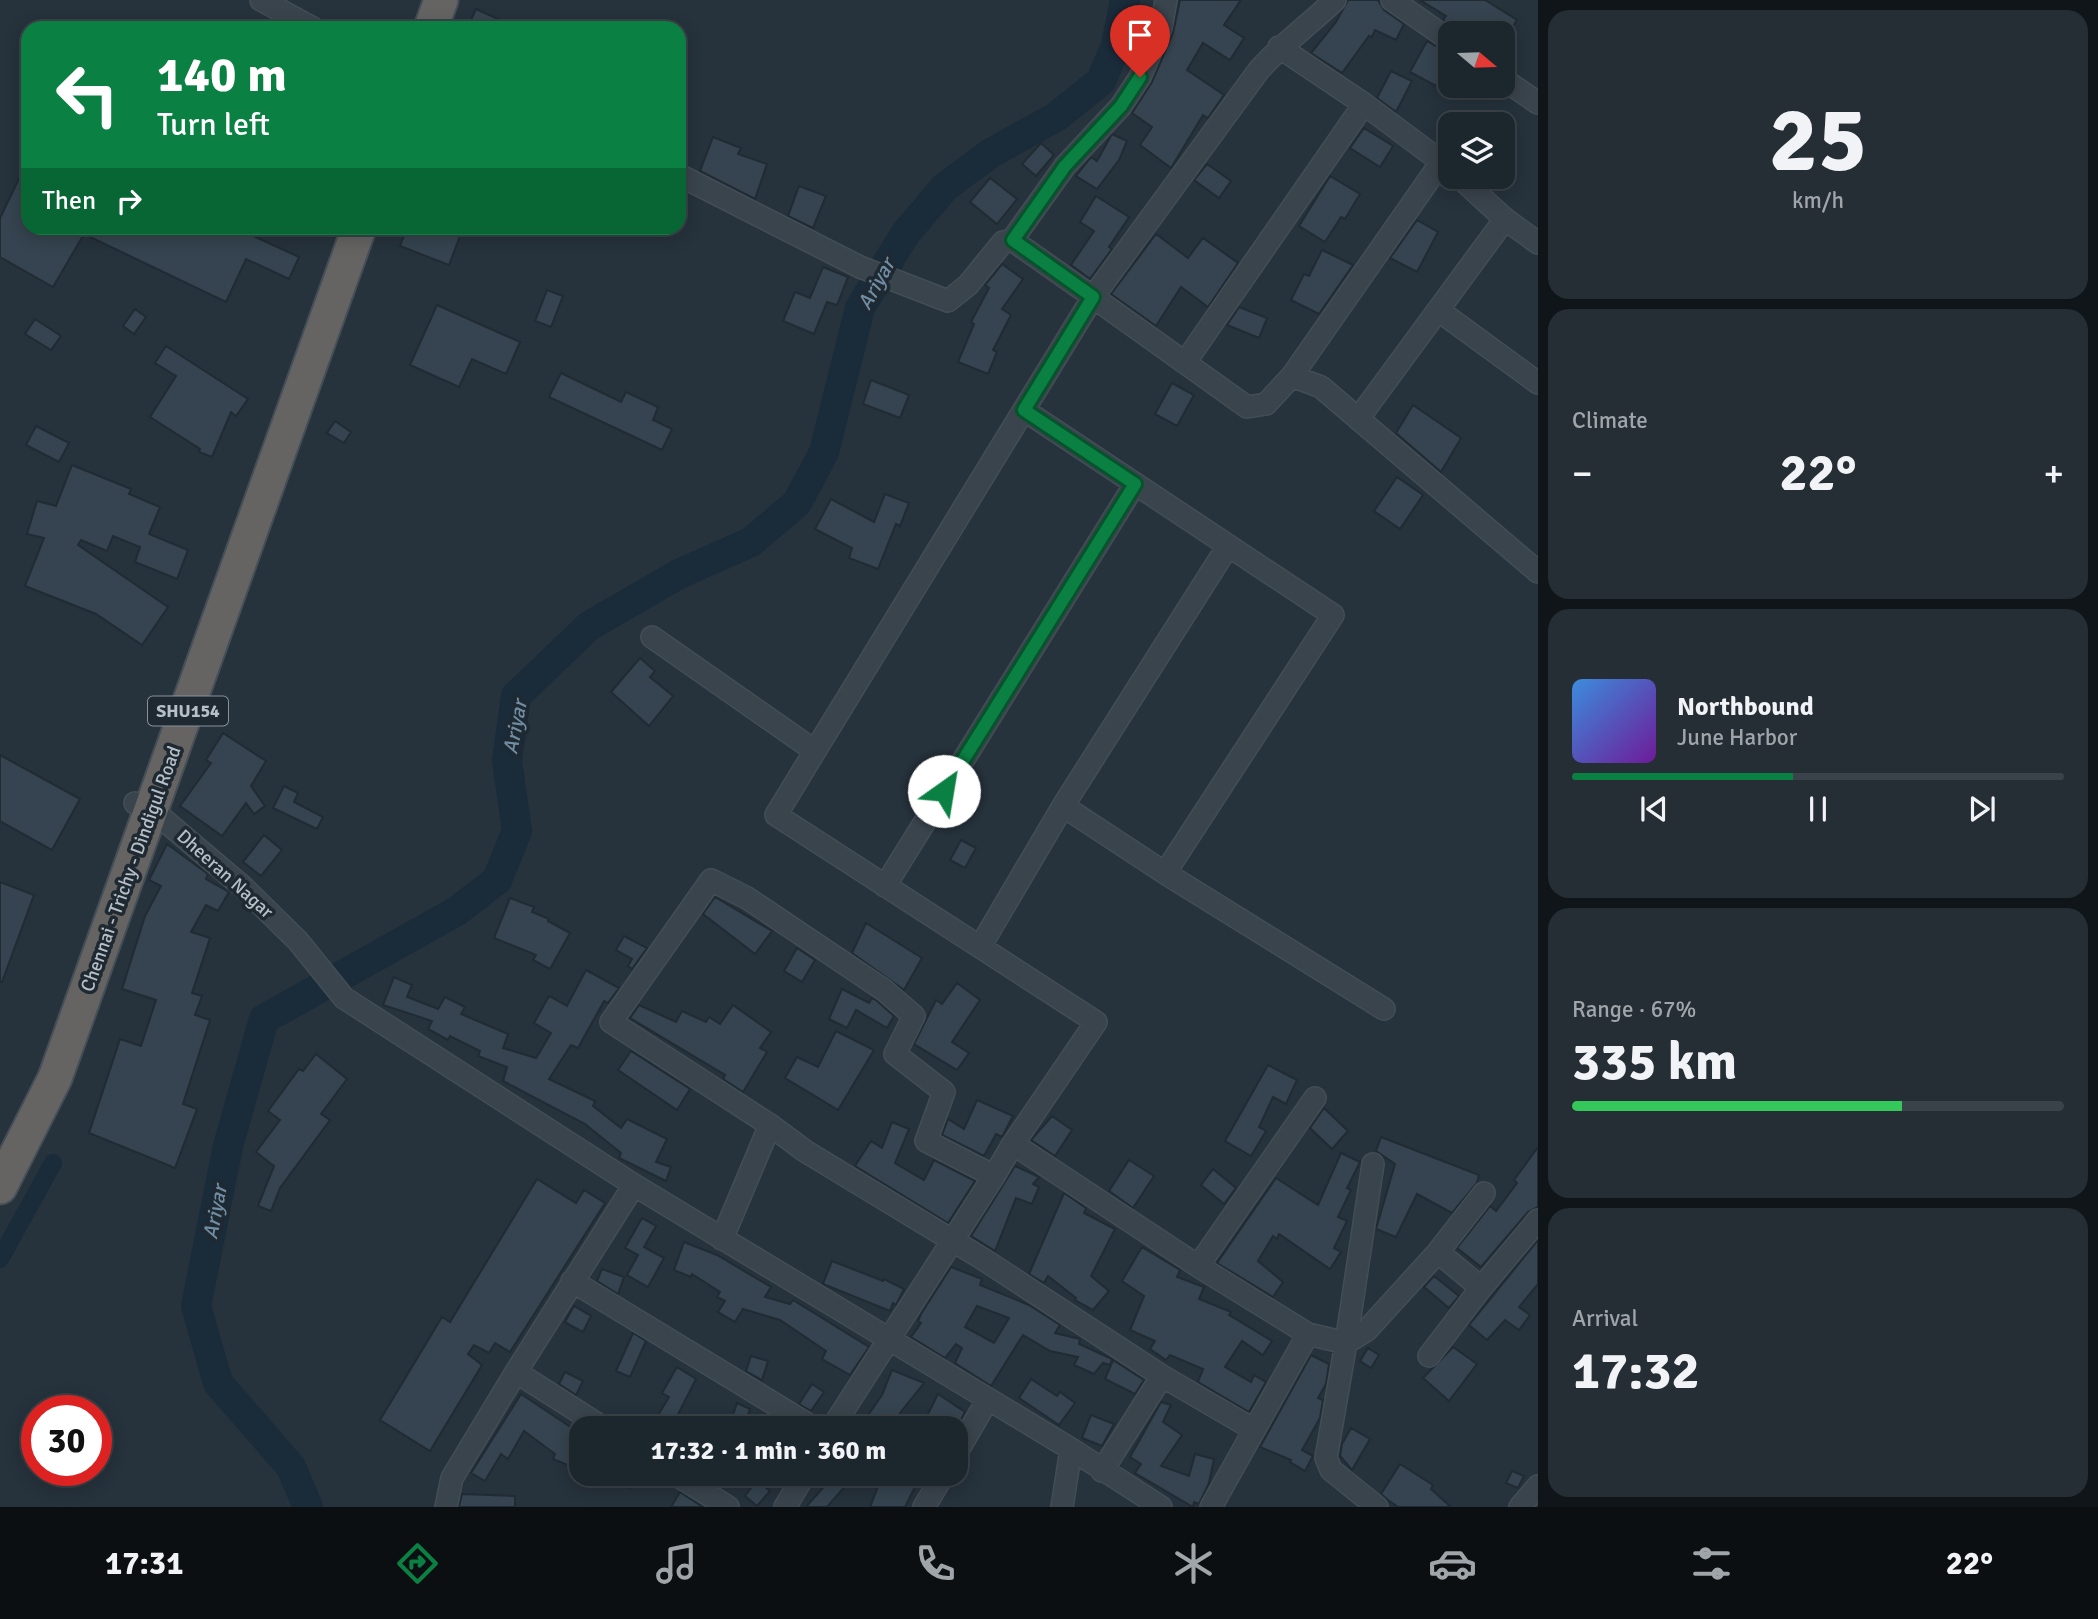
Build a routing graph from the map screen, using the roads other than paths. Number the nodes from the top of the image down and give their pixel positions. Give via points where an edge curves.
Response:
1 (261, 0) edge
2 (422, 0) edge
3 (441, 0) edge
4 (1166, 0) edge
5 (1335, 0) edge
6 (1392, 0) edge
7 (300, 21) edge
8 (414, 21) edge
9 (433, 21) edge
10 (1438, 32) edge
11 (1279, 47) junction
12 (1516, 88) edge
13 (1538, 103) edge
14 (1364, 104) junction
15 (1438, 159) edge
16 (1438, 176) edge
17 (686, 179) edge
18 (1472, 189) edge
19 (1505, 219) junction
20 (339, 235) edge
21 (356, 235) edge
22 (1013, 240) junction
23 (1538, 243) edge
24 (1093, 297) junction
25 (1438, 310) junction
26 (1186, 361) junction
27 (1292, 376) junction
28 (1538, 383) edge
29 (1024, 410) junction
30 (1359, 419) junction
31 (1135, 484) junction
32 (1228, 546) junction
33 (1538, 572) edge
34 (652, 637) dead end
35 (815, 751) junction
36 (143, 806) junction
37 (1063, 806) junction
38 (1165, 873) junction
39 (885, 886) junction
40 (980, 947) junction
41 (1384, 1009) dead end
42 (1315, 1098) dead end
43 (770, 1125) junction
44 (1013, 1144) junction
45 (0, 1145) edge
46 (1373, 1164) dead end
47 (994, 1175) junction
48 (634, 1185) junction
49 (0, 1187) edge
50 (1484, 1193) dead end
51 (1538, 1220) edge
52 (722, 1239) junction
53 (950, 1240) junction
54 (1438, 1252) junction
55 (1198, 1266) junction
56 (572, 1281) junction
57 (1481, 1288) junction
58 (1308, 1334) junction
59 (889, 1339) junction
60 (1346, 1343) junction
61 (1429, 1356) dead end
62 (516, 1372) junction
63 (1162, 1376) junction
64 (988, 1399) junction
65 (585, 1416) edge
66 (794, 1416) edge
67 (840, 1416) edge
68 (1253, 1429) junction
69 (968, 1433) edge
70 (1071, 1449) junction
71 (1102, 1471) junction
72 (694, 1486) edge
73 (798, 1486) edge
74 (937, 1486) edge
75 (1538, 1486) edge
76 (446, 1507) edge
77 (728, 1507) edge
78 (785, 1507) edge
79 (924, 1507) edge
80 (1062, 1507) edge
81 (1161, 1507) edge
82 (1211, 1507) edge
83 (1377, 1507) edge
84 (1520, 1507) edge

1 - 7 street
2 - 8 highway
3 - 9 highway
4 - 22 street via 1161,28 1140,77 1121,106 1065,166
5 - 11 street
6 - 10 street
11 - 14 street
11 - 24 street
12 - 13 street
14 - 15 street
14 - 26 street
16 - 27 street
17 - 22 street via 860,267 948,301 968,285 1003,242
18 - 19 street
19 - 23 street
19 - 25 street
20 - 36 highway, Chennai - Trichy - Dindigul Road
21 - 36 highway, Chennai - Trichy - Dindigul Road / SHU154
22 - 24 street
24 - 26 street
24 - 29 street
25 - 28 street
25 - 30 street
26 - 27 street via 1247,407 1266,404
27 - 30 street via 1321,387
29 - 31 street
29 - 35 street
30 - 33 street
31 - 32 street
31 - 39 street
32 - 37 street
32 - 38 street via 1333,615
34 - 35 street
35 - 39 street via 776,815
36 - 45 highway, Chennai - Trichy - Dindigul Road via 52,1035
36 - 48 street, Dheeran Nagar via 243,887 298,941 344,998
36 - 49 highway, Chennai - Trichy - Dindigul Road / SHU154 via 55,1078
37 - 38 street
37 - 40 street
38 - 41 street
39 - 40 street
40 - 44 street via 1096,1022
42 - 55 street
43 - 47 street via 611,1022 711,880 747,898 884,990 914,1016 895,1054 944,1092 926,1141
43 - 52 street
43 - 53 street
44 - 47 street
44 - 55 street
46 - 60 street
47 - 53 street
48 - 52 street, Dheeran Nagar
48 - 56 street
50 - 54 street
51 - 57 street
52 - 59 street, Dheeran Nagar
53 - 59 street
53 - 63 street
54 - 57 street
54 - 60 street via 1376,1321
55 - 58 street
56 - 62 street
56 - 66 street
57 - 61 street
58 - 60 street
58 - 68 street
59 - 64 street, Dheeran Nagar
59 - 67 street
60 - 83 street via 1326,1458 1331,1469
62 - 65 street
62 - 76 street via 452,1478
63 - 68 street
63 - 71 street
64 - 69 street
64 - 70 street, Dheeran Nagar
68 - 82 street
70 - 71 street, Dheeran Nagar
70 - 80 street
71 - 81 street, Dheeran Nagar
72 - 77 street
73 - 78 street
74 - 79 street
75 - 84 street

